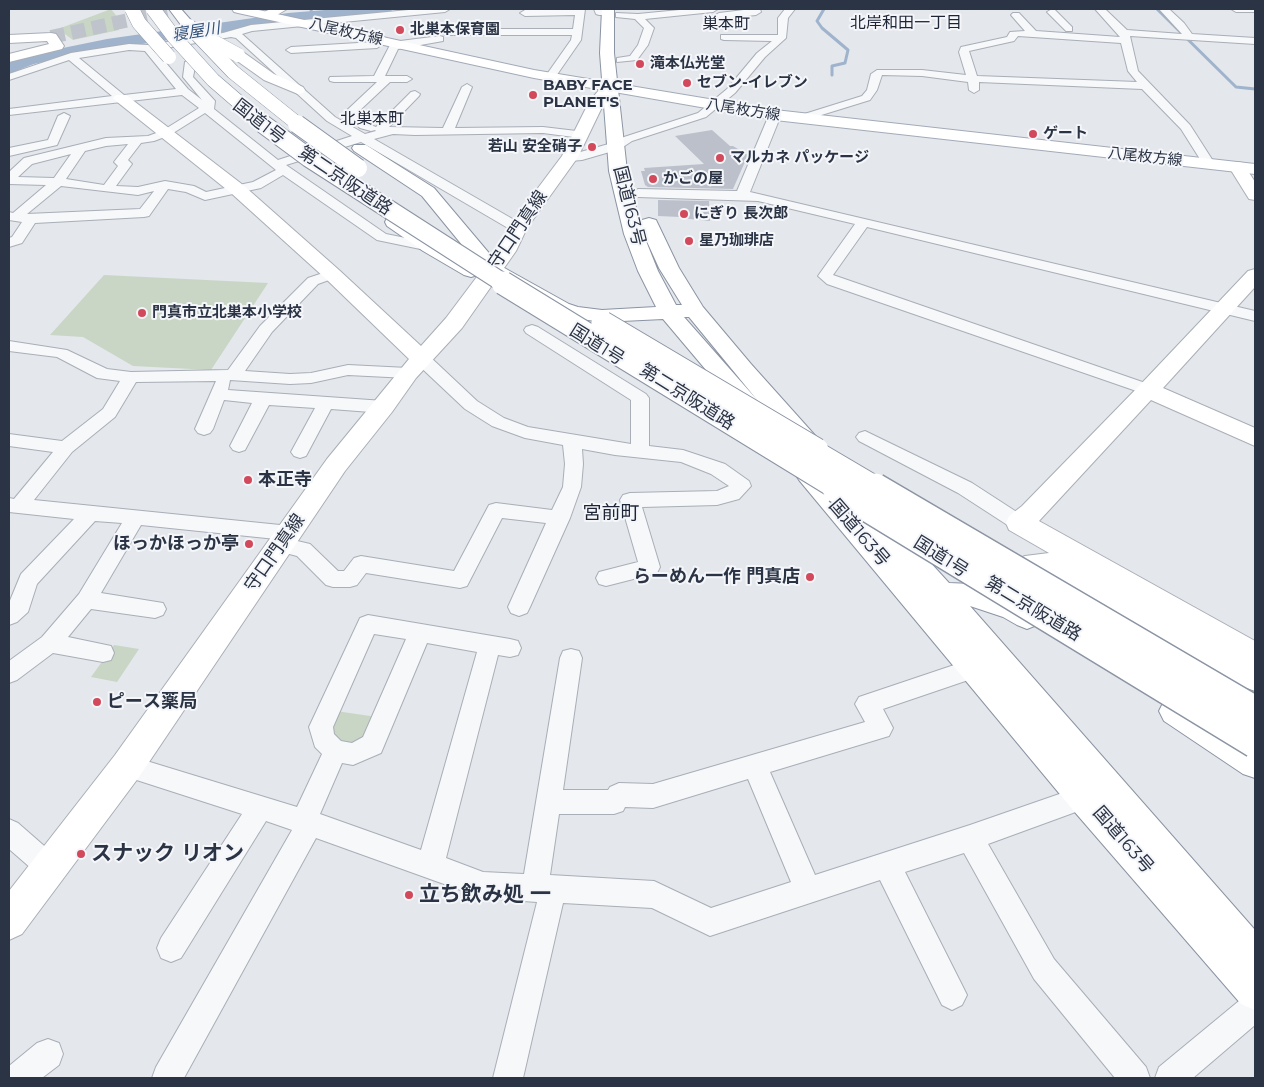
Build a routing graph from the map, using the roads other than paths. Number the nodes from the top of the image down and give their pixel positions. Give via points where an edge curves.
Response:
1 (132, 9) edge
2 (152, 9) edge
3 (238, 9) edge
4 (445, 9) edge
5 (756, 9) edge
6 (790, 9) edge
7 (1100, 9) edge
8 (1164, 9) edge
9 (1255, 9) edge
10 (579, 10) edge
11 (1238, 10) edge
12 (610, 11) edge
13 (716, 12) edge
14 (1052, 12) dead end
15 (273, 13) edge
16 (525, 13) dead end
17 (539, 13) junction
18 (738, 14) junction
19 (1016, 15) dead end
20 (638, 17) junction
21 (181, 19) edge
22 (302, 22) junction
23 (1069, 29) junction
24 (535, 31) junction
25 (1030, 31) junction
26 (578, 32) junction
27 (232, 34) junction
28 (1124, 35) junction
29 (1188, 35) junction
30 (724, 37) dead end
31 (743, 37) junction
32 (9, 38) edge
33 (781, 38) junction
34 (384, 40) junction
35 (1255, 41) edge
36 (400, 44) junction
37 (148, 48) junction
38 (291, 50) dead end
39 (71, 56) junction
40 (9, 58) edge
41 (621, 60) junction
42 (235, 63) junction
43 (350, 66) dead end
44 (190, 69) junction
45 (9, 77) edge
46 (383, 78) junction
47 (550, 78) junction
48 (407, 79) dead end
49 (973, 79) junction
50 (1145, 86) junction
51 (467, 87) dead end
52 (617, 89) junction
53 (298, 90) junction
54 (184, 91) junction
55 (974, 91) dead end
56 (415, 94) dead end
57 (121, 98) junction
58 (714, 105) junction
59 (603, 106) junction
60 (319, 107) junction
61 (209, 109) junction
62 (352, 110) junction
63 (11, 114) edge
64 (775, 115) junction
65 (64, 116) dead end
66 (802, 118) junction
67 (267, 127) junction
68 (381, 130) junction
69 (448, 130) junction
70 (166, 133) junction
71 (581, 134) junction
72 (138, 141) junction
73 (622, 142) junction
74 (361, 143) junction
75 (81, 148) junction
76 (9, 152) edge
77 (290, 154) junction
78 (570, 157) junction
79 (1209, 164) junction
80 (1237, 167) junction
81 (1255, 169) edge
82 (9, 179) edge
83 (58, 182) junction
84 (165, 186) junction
85 (102, 188) junction
86 (237, 189) junction
87 (638, 193) junction
88 (1255, 194) edge
89 (742, 195) junction
90 (13, 216) edge
91 (62, 218) junction
92 (32, 219) junction
93 (863, 223) junction
94 (518, 228) junction
95 (9, 243) edge
96 (430, 247) junction
97 (332, 274) junction
98 (488, 274) junction
99 (1255, 276) edge
100 (1224, 309) junction
101 (695, 310) junction
102 (670, 314) junction
103 (1255, 316) edge
104 (532, 330) dead end
105 (9, 346) edge
106 (414, 366) junction
107 (230, 375) junction
108 (131, 377) junction
109 (1148, 390) junction
110 (217, 394) junction
111 (263, 399) junction
112 (326, 403) junction
113 (384, 407) junction
114 (204, 429) dead end
115 (865, 437) dead end
116 (1255, 438) edge
117 (9, 440) edge
118 (572, 441) junction
119 (239, 446) dead end
120 (66, 448) junction
121 (300, 452) dead end
122 (640, 452) junction
123 (14, 505) edge
124 (91, 514) junction
125 (136, 517) junction
126 (560, 518) junction
127 (1019, 524) junction
128 (285, 539) junction
129 (1100, 569) junction
130 (606, 578) dead end
131 (992, 583) junction
132 (929, 598) junction
133 (86, 600) junction
134 (519, 608) dead end
135 (155, 609) dead end
136 (9, 616) edge
137 (420, 633) junction
138 (50, 643) junction
139 (510, 648) dead end
140 (103, 652) dead end
141 (486, 653) dead end
142 (1255, 656) edge
143 (571, 658) dead end
144 (975, 668) junction
145 (9, 673) edge
146 (1255, 678) edge
147 (1255, 704) edge
148 (1255, 711) edge
149 (1255, 743) edge
150 (1255, 748) edge
151 (335, 751) junction
152 (1255, 763) edge
153 (127, 766) junction
154 (755, 766) junction
155 (1097, 793) junction
156 (550, 802) junction
157 (260, 808) junction
158 (307, 822) junction
159 (9, 832) edge
160 (970, 838) junction
161 (887, 865) junction
162 (430, 867) junction
163 (49, 868) junction
164 (544, 889) junction
165 (808, 890) junction
166 (9, 921) edge
167 (171, 948) dead end
168 (1255, 959) edge
169 (1255, 990) edge
170 (952, 995) dead end
171 (1255, 1006) edge
172 (48, 1054) dead end
173 (18, 1078) edge
174 (167, 1078) edge
175 (508, 1078) edge
176 (1135, 1078) edge
177 (1170, 1078) edge

1 - 67 main road, bridge via 139,23 173,61 211,95
2 - 21 main road, 国道1号
2 - 67 main road, 第二京阪道路, bridge via 213,80
3 - 15 main road, 八尾枚方線
4 - 22 street
5 - 18 street via 756,12
6 - 33 street via 783,18
7 - 28 street
8 - 29 street
9 - 11 street
10 - 17 street
10 - 26 street
12 - 20 street
12 - 41 main road, 国道163号
12 - 52 main road, 国道163号 via 607,53
13 - 18 street
13 - 20 street
14 - 23 street
15 - 22 main road, 八尾枚方線
16 - 17 street
17 - 24 street
18 - 31 street via 744,25
19 - 25 street
20 - 41 street via 649,28 643,45 633,58
21 - 42 main road, 国道1号, bridge
21 - 44 main road, 国道1号, bridge
21 - 77 main road, 第二京阪道路, bridge via 231,76
22 - 27 street via 250,28
22 - 34 main road, 八尾枚方線
23 - 25 street
23 - 28 street
24 - 26 street
24 - 36 street via 442,36
25 - 28 street
25 - 49 street via 1013,34 1011,39 965,49
26 - 47 street
27 - 37 street
27 - 53 street via 239,36
28 - 29 street
28 - 50 street via 1134,71
29 - 35 street
30 - 31 street
31 - 33 street
32 - 40 main road via 51,38 57,46
33 - 58 street
34 - 36 main road, 八尾枚方線
34 - 38 street via 378,46
36 - 46 street via 394,47
36 - 47 main road, 八尾枚方線
37 - 39 street via 129,47
37 - 54 street
39 - 45 street
39 - 57 street
41 - 52 main road, 国道163号
42 - 53 main road
42 - 74 main road, bridge
42 - 147 main road, 国道1号, bridge via 277,110 332,151 474,243 870,482
43 - 46 street via 339,79
44 - 61 street via 209,101
44 - 77 main road, 国道1号, bridge via 227,97
46 - 48 street
46 - 62 street
47 - 52 main road, 八尾枚方線
49 - 50 street
49 - 55 street
49 - 66 street via 882,72 876,74 866,98
50 - 79 street via 1186,128
51 - 69 street
52 - 58 main road, 八尾枚方線
52 - 59 main road, 国道163号
52 - 73 main road, 国道163号
53 - 60 street
54 - 57 street
54 - 61 street
56 - 68 street
57 - 63 street
57 - 70 main road
58 - 64 main road, 八尾枚方線
58 - 73 street via 702,115
59 - 71 main road, 守口門真線
59 - 73 main road, 国道163号
60 - 62 street
60 - 74 street
61 - 70 street via 198,112
61 - 77 street via 218,118
62 - 68 street via 350,115 364,126
64 - 66 main road, 八尾枚方線
64 - 89 street
65 - 76 street via 53,142
66 - 79 main road, 八尾枚方線
67 - 149 main road, 第二京阪道路, bridge via 448,249
68 - 69 street
68 - 74 street
69 - 71 street via 543,130
70 - 72 street
70 - 86 main road
71 - 78 main road, 守口門真線
72 - 75 street via 106,142
72 - 85 street via 120,162 126,164
73 - 78 street
73 - 87 main road, 国道163号
73 - 102 main road, 国道163号 via 618,171 633,234
74 - 77 street
74 - 94 street
74 - 98 main road via 428,192
75 - 82 street via 28,161
75 - 83 street
77 - 86 street via 257,184
77 - 96 main road
77 - 96 street via 356,221 382,237
77 - 148 main road, 第二京阪道路, bridge via 328,152 469,245 563,302
77 - 150 main road, 国道1号, bridge via 307,160 445,250
78 - 94 main road, 守口門真線
79 - 80 main road, 八尾枚方線
80 - 81 main road, 八尾枚方線
80 - 88 main road
82 - 83 street
83 - 85 street
83 - 90 street
84 - 85 street via 138,191
84 - 86 street via 189,189 205,196
84 - 91 street via 144,213
85 - 91 street
86 - 97 main road
87 - 89 street
87 - 101 main road, 国道163号 via 657,245
89 - 93 street
90 - 92 street
91 - 92 street
92 - 95 street via 17,240
93 - 100 street
93 - 109 street via 825,276 832,281
94 - 98 main road, 守口門真線 via 509,248
96 - 98 main road
97 - 106 main road
97 - 107 street via 313,281 266,329
98 - 102 main road via 574,313 602,316
98 - 106 main road, 守口門真線 via 454,324
99 - 100 main road
100 - 103 street
100 - 109 main road
101 - 102 main road
101 - 132 main road, 国道163号
102 - 132 main road, 国道163号
104 - 122 street via 640,398
105 - 108 street via 61,354 103,374
106 - 107 street via 348,370 311,378
106 - 113 main road, 守口門真線
106 - 118 street via 498,422 525,432
107 - 108 street
107 - 110 street
108 - 120 street via 109,413
109 - 116 main road
109 - 127 main road
110 - 111 street
110 - 114 street
111 - 112 street
111 - 119 street
112 - 113 street
112 - 121 street
113 - 128 main road, 守口門真線 via 336,465
115 - 127 street via 965,488
117 - 120 street
118 - 122 street
118 - 126 street via 572,487
120 - 123 street
122 - 130 street via 683,456 718,469 742,486 732,494 717,498 630,500 650,567
123 - 124 street
124 - 125 street
124 - 136 street via 28,580 20,606
125 - 128 street
125 - 133 street
126 - 128 street via 496,510 460,580 361,564 350,579 333,579 303,548
126 - 134 street
127 - 129 main road
128 - 153 main road, 守口門真線
129 - 131 main road via 1067,563 1044,564 1025,568
129 - 142 main road
131 - 132 main road
131 - 146 main road via 1072,581 1101,589
132 - 144 main road, 国道163号
132 - 152 main road via 972,595 1013,608
132 - 155 main road, 国道163号
133 - 135 street
133 - 138 street
137 - 139 street
137 - 151 street via 372,745 353,754
137 - 151 street via 368,624 321,727 323,739
138 - 140 street
138 - 145 street
141 - 162 street
143 - 156 street
144 - 154 street via 867,704 881,728
144 - 155 main road, 国道163号
151 - 158 street
153 - 157 street
153 - 163 main road, 守口門真線
154 - 156 street via 653,796 619,795 614,802
154 - 165 street
155 - 160 street
155 - 168 main road, 国道163号
155 - 169 main road, 国道163号
156 - 164 street
157 - 158 street
157 - 167 street
158 - 162 street
158 - 174 street
159 - 163 street
160 - 161 street
160 - 176 street via 1044,969
161 - 165 street
161 - 170 street
162 - 164 street via 483,885
163 - 166 main road, 守口門真線
164 - 165 street via 654,896 710,922
164 - 175 street
171 - 177 street
172 - 173 street

